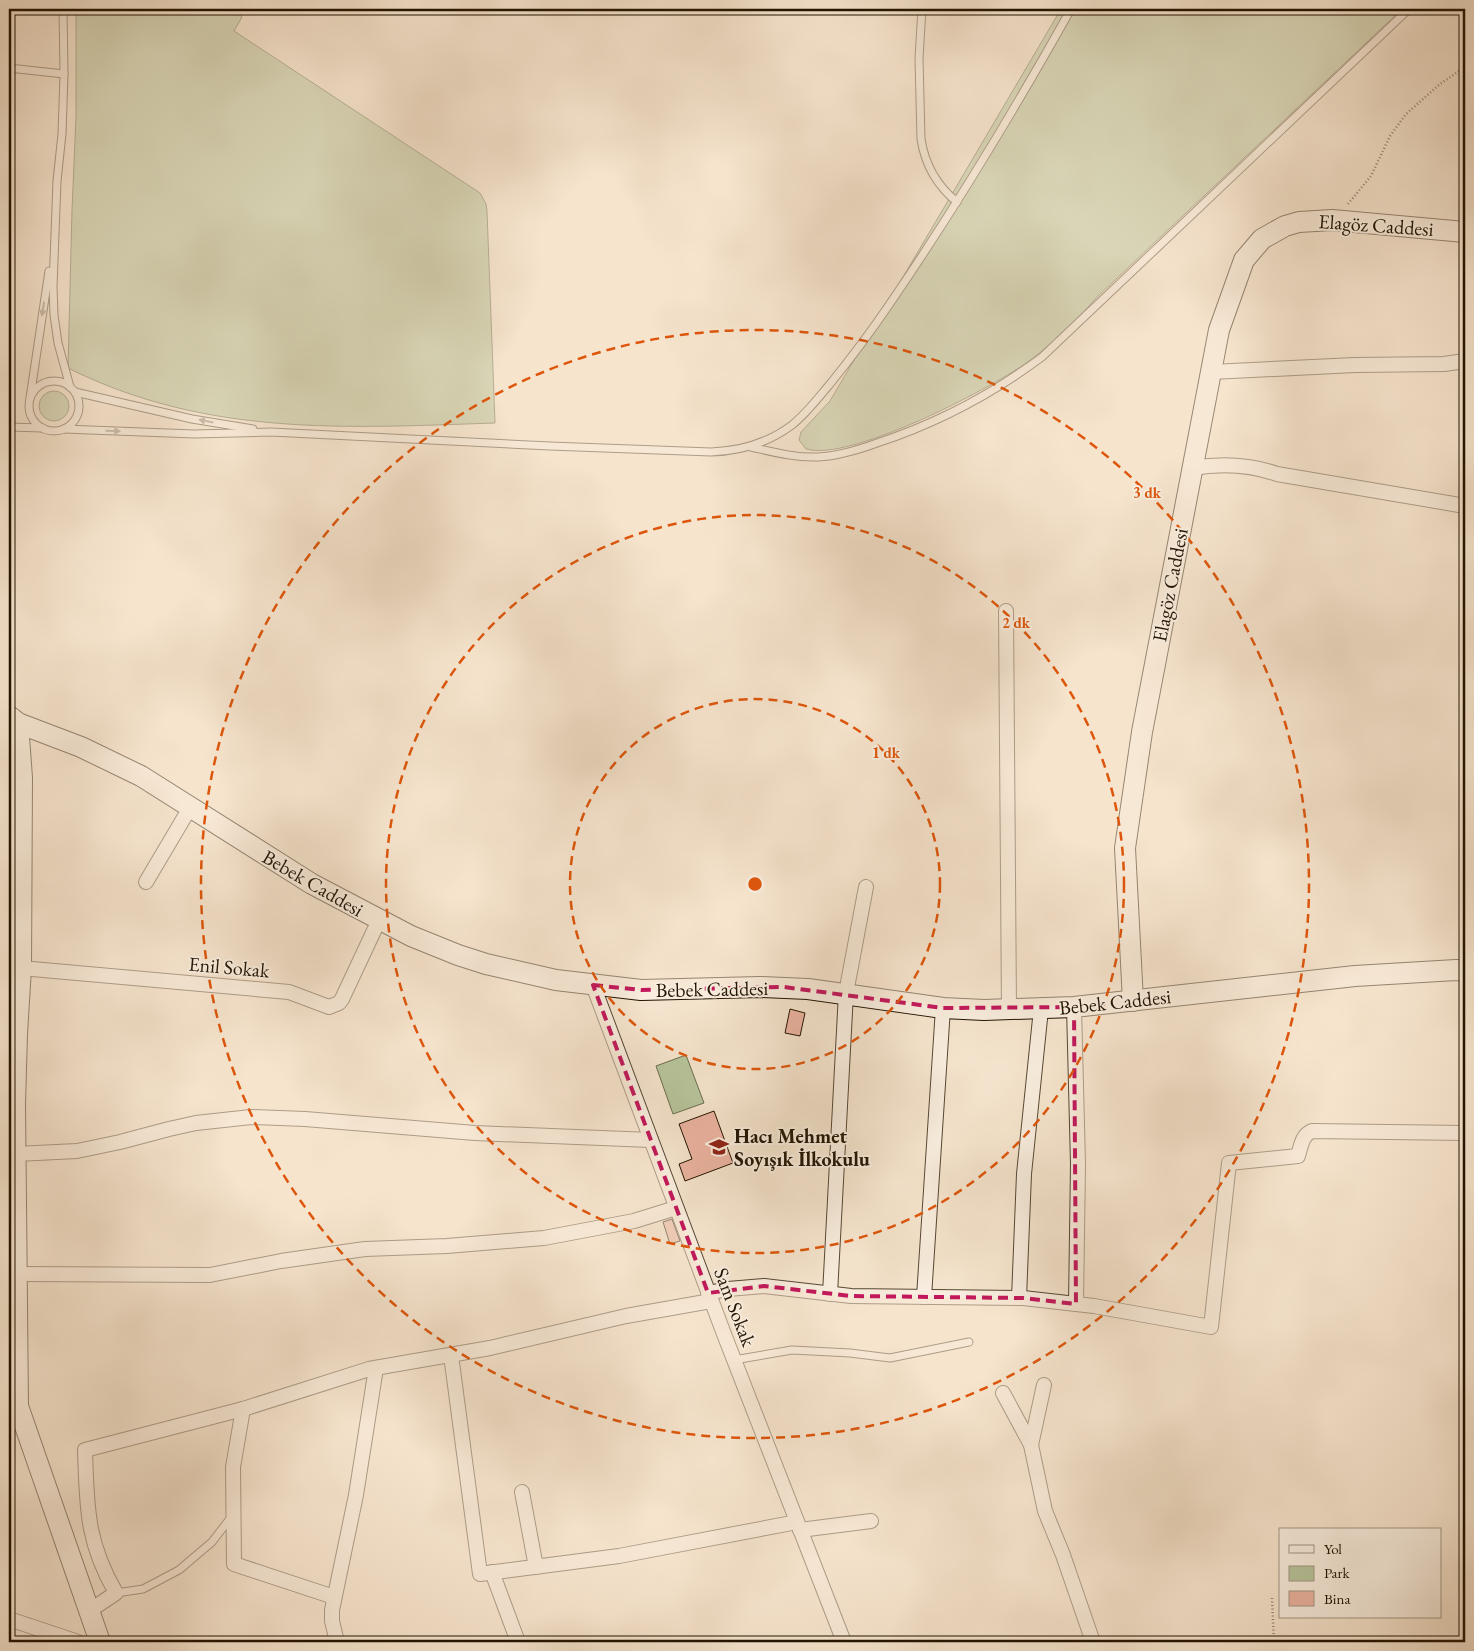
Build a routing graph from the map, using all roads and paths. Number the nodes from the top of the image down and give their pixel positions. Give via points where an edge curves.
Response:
1 (63, 9) edge
2 (922, 9) edge
3 (1071, 9) edge
4 (1409, 9) edge
5 (1465, 66) edge
6 (9, 68) edge
7 (64, 74) junction
8 (957, 202) junction
9 (1332, 220) junction
10 (1465, 232) edge
11 (54, 243) junction
12 (1465, 361) edge
13 (1211, 372) junction
14 (72, 390) junction
15 (30, 398) junction
16 (9, 427) edge
17 (43, 428) junction
18 (64, 429) junction
19 (271, 432) junction
20 (750, 447) junction
21 (1192, 468) junction
22 (1465, 506) edge
23 (1006, 611) dead end
24 (14, 719) edge
25 (16, 781) edge
26 (191, 806) junction
27 (146, 882) dead end
28 (866, 887) dead end
29 (379, 920) junction
30 (21, 968) junction
31 (1465, 971) edge
32 (593, 985) junction
33 (846, 993) junction
34 (1133, 1001) junction
35 (1074, 1007) junction
36 (943, 1008) junction
37 (1040, 1009) junction
38 (1009, 1010) junction
39 (13, 1033) edge
40 (12, 1104) edge
41 (1465, 1134) edge
42 (651, 1140) junction
43 (16, 1154) junction
44 (676, 1208) junction
45 (17, 1274) junction
46 (830, 1294) junction
47 (710, 1297) junction
48 (924, 1297) junction
49 (1019, 1298) junction
50 (1076, 1304) junction
51 (969, 1342) dead end
52 (450, 1355) junction
53 (734, 1360) junction
54 (376, 1368) junction
55 (1044, 1385) dead end
56 (1003, 1393) dead end
57 (14, 1405) edge
58 (243, 1409) junction
59 (1031, 1445) junction
60 (522, 1492) dead end
61 (233, 1514) junction
62 (871, 1521) dead end
63 (798, 1526) junction
64 (536, 1567) junction
65 (492, 1572) junction
66 (116, 1593) junction
67 (334, 1597) junction
68 (1272, 1598) dead end
69 (89, 1611) junction
70 (9, 1619) edge
71 (78, 1642) edge
72 (100, 1642) edge
73 (337, 1642) edge
74 (518, 1642) edge
75 (844, 1642) edge
76 (1093, 1642) edge
77 (1274, 1642) edge

1 - 7 lane
2 - 8 lane via 919,58 923,152 939,185
3 - 8 lane
4 - 20 lane via 1042,357 1000,387 928,425 850,453 803,457
5 - 9 path via 1406,114 1390,136 1371,176
6 - 7 lane
7 - 11 lane
8 - 20 lane via 861,346 812,406 783,431
9 - 10 street, Elagöz Caddesi
9 - 13 street, Elagöz Caddesi via 1285,226 1252,249 1244,260 1219,330
11 - 14 lane via 54,315
11 -> 15 lane
12 - 13 street
13 - 21 street, Elagöz Caddesi
14 - 15 lane via 58,381 43,383
14 - 18 lane via 78,399 78,413
19 -> 14 lane via 192,418
15 - 17 lane via 30,412
16 - 17 lane
17 - 18 lane
18 -> 19 lane via 194,434
19 - 20 lane via 711,452
21 - 22 street via 1219,464 1248,466
21 - 34 street, Elagöz Caddesi via 1142,732 1125,848
23 - 38 street
24 - 25 street
24 - 26 street, Bebek Caddesi via 112,761
25 - 30 street
26 - 27 street
26 - 29 street, Bebek Caddesi via 273,861
28 - 33 street
29 - 30 street, Enil Sokak via 342,999 329,1007 289,992
29 - 32 street, Bebek Caddesi via 431,945 486,964
30 - 39 street
31 - 34 street, Bebek Caddesi via 1355,976
32 - 33 street, Bebek Caddesi via 641,990 784,987
32 - 42 street, Sam Sokak
33 - 36 street, Bebek Caddesi
33 - 46 street
34 - 35 street, Bebek Caddesi
35 - 37 street, Bebek Caddesi
35 - 50 street via 1078,1164
36 - 38 street, Bebek Caddesi
36 - 48 street
37 - 38 street, Bebek Caddesi
37 - 49 street via 1024,1174
39 - 40 street
40 - 43 street
41 - 50 street via 1312,1131 1303,1139 1298,1156 1229,1163 1211,1327
42 - 43 street via 476,1133 250,1117 196,1123 77,1151
42 - 44 street, Sam Sokak
43 - 45 street
44 - 45 street via 634,1221 544,1238 364,1250 210,1275
44 - 47 street, Sam Sokak
45 - 57 street
46 - 47 street via 764,1286 728,1289
46 - 48 street
47 - 52 street
47 - 53 street, Sam Sokak
48 - 49 street
49 - 50 street
51 - 53 lane via 890,1358 792,1350
52 - 54 street
52 - 65 street via 480,1574
53 - 63 street, Sam Sokak
54 - 58 street
54 - 67 street via 352,1520
55 - 59 street
56 - 59 street
57 - 69 street
58 - 61 street via 233,1467
58 - 66 street via 85,1450 90,1529 100,1562
59 - 76 street via 1045,1511
60 - 64 street
61 - 66 lane via 212,1542 180,1570 143,1589
61 - 67 street via 234,1564
62 - 63 street
63 - 64 street
63 - 75 street, Sam Sokak
64 - 65 street
65 - 74 street
66 - 69 street
67 - 73 street via 332,1621
68 - 77 path
69 - 72 street
70 - 71 street

